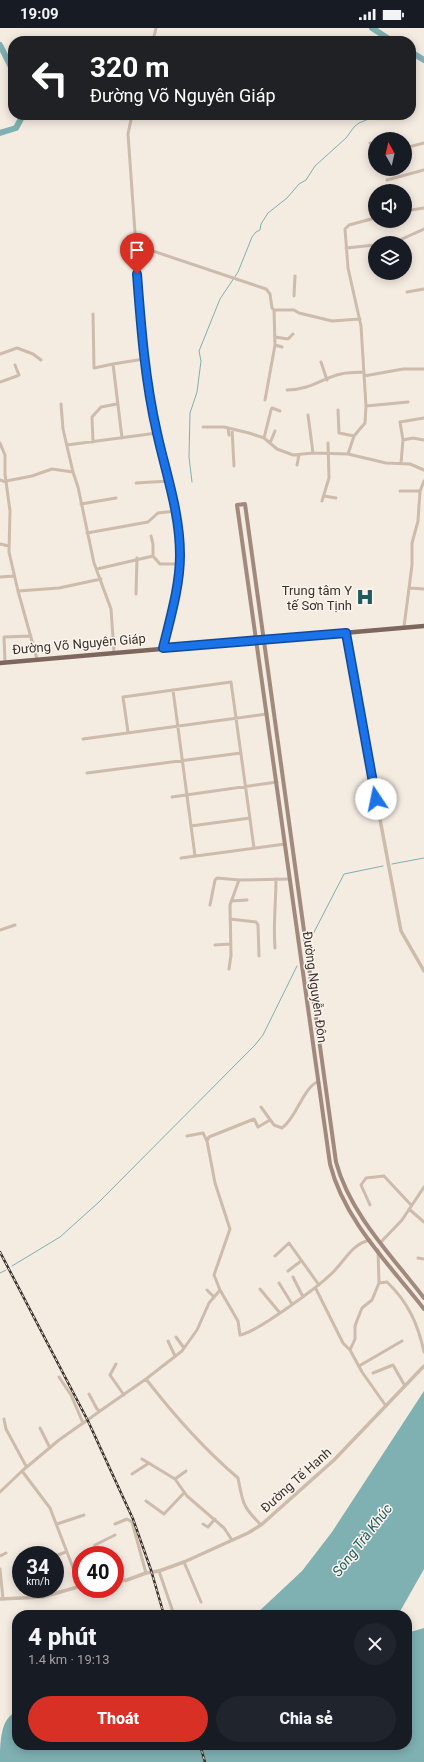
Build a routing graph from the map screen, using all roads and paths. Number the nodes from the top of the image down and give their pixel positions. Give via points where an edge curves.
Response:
1 (131, 120) edge
2 (424, 143) edge
3 (412, 146) edge
4 (424, 170) edge
5 (387, 180) dead end
6 (424, 208) edge
7 (412, 210) edge
8 (368, 220) edge
9 (424, 229) edge
10 (408, 236) edge
11 (135, 245) junction
12 (368, 246) edge
13 (346, 248) junction
14 (295, 276) dead end
15 (424, 289) edge
16 (408, 292) dead end
17 (294, 296) dead end
18 (274, 310) junction
19 (93, 314) dead end
20 (360, 319) junction
21 (293, 334) dead end
22 (275, 337) junction
23 (275, 345) junction
24 (282, 346) dead end
25 (0, 354) edge
26 (144, 359) junction
27 (41, 360) dead end
28 (321, 362) dead end
29 (112, 364) junction
30 (15, 366) dead end
31 (424, 369) edge
32 (364, 374) junction
33 (327, 380) junction
34 (0, 382) edge
35 (287, 390) dead end
36 (265, 400) dead end
37 (408, 402) dead end
38 (61, 404) dead end
39 (117, 404) junction
40 (366, 406) junction
41 (338, 410) dead end
42 (280, 411) dead end
43 (308, 415) dead end
44 (424, 418) edge
45 (203, 427) dead end
46 (228, 428) junction
47 (225, 431) dead end
48 (275, 431) dead end
49 (157, 433) junction
50 (229, 435) dead end
51 (354, 436) junction
52 (122, 438) junction
53 (264, 438) junction
54 (403, 440) junction
55 (424, 440) edge
56 (93, 442) junction
57 (0, 443) edge
58 (270, 443) junction
59 (328, 443) dead end
60 (67, 445) junction
61 (313, 453) junction
62 (329, 454) junction
63 (348, 454) junction
64 (299, 455) junction
65 (401, 463) junction
66 (297, 465) dead end
67 (234, 466) dead end
68 (424, 470) edge
69 (73, 472) junction
70 (0, 480) edge
71 (6, 481) junction
72 (169, 481) junction
73 (424, 481) edge
74 (136, 483) dead end
75 (400, 491) dead end
76 (420, 491) junction
77 (324, 496) junction
78 (116, 498) dead end
79 (336, 498) dead end
80 (322, 501) dead end
81 (81, 504) junction
82 (176, 511) junction
83 (87, 533) junction
84 (151, 536) dead end
85 (0, 544) edge
86 (9, 546) junction
87 (153, 556) junction
88 (137, 558) junction
89 (179, 564) junction
90 (97, 570) junction
91 (14, 576) junction
92 (0, 577) edge
93 (101, 579) junction
94 (410, 588) junction
95 (424, 589) edge
96 (18, 591) junction
97 (136, 594) dead end
98 (424, 626) edge
99 (404, 628) junction
100 (346, 633) junction
101 (31, 636) junction
102 (264, 640) junction
103 (256, 641) junction
104 (163, 648) junction
105 (114, 652) junction
106 (37, 658) junction
107 (3, 663) edge
108 (173, 690) junction
109 (274, 713) junction
110 (267, 714) junction
111 (236, 717) junction
112 (177, 725) junction
113 (128, 732) junction
114 (83, 738) dead end
115 (241, 753) junction
116 (182, 761) junction
117 (87, 773) dead end
118 (283, 781) junction
119 (277, 782) junction
120 (246, 786) junction
121 (186, 795) junction
122 (172, 797) dead end
123 (250, 818) junction
124 (191, 826) junction
125 (292, 843) junction
126 (285, 844) junction
127 (254, 848) junction
128 (195, 856) junction
129 (181, 858) dead end
130 (297, 878) junction
131 (276, 879) junction
132 (290, 879) junction
133 (239, 880) junction
134 (247, 900) dead end
135 (232, 901) junction
136 (210, 905) dead end
137 (230, 919) junction
138 (15, 925) dead end
139 (0, 930) edge
140 (230, 944) junction
141 (215, 945) dead end
142 (275, 948) dead end
143 (259, 956) dead end
144 (229, 969) dead end
145 (424, 971) edge
146 (311, 989) junction
147 (305, 990) junction
148 (317, 1082) junction
149 (261, 1107) dead end
150 (270, 1120) junction
151 (187, 1136) dead end
152 (207, 1141) junction
153 (424, 1187) edge
154 (370, 1206) dead end
155 (410, 1207) junction
156 (424, 1222) edge
157 (370, 1240) junction
158 (381, 1242) junction
159 (384, 1246) junction
160 (378, 1250) junction
161 (275, 1256) dead end
162 (418, 1258) dead end
163 (424, 1259) edge
164 (302, 1261) junction
165 (288, 1271) dead end
166 (293, 1277) dead end
167 (279, 1283) dead end
168 (378, 1283) junction
169 (319, 1285) junction
170 (260, 1289) dead end
171 (316, 1289) junction
172 (207, 1290) dead end
173 (220, 1290) junction
174 (214, 1296) junction
175 (304, 1297) junction
176 (424, 1298) edge
177 (292, 1304) junction
178 (424, 1309) edge
179 (280, 1313) junction
180 (176, 1337) dead end
181 (168, 1341) dead end
182 (402, 1341) dead end
183 (184, 1348) junction
184 (350, 1350) junction
185 (424, 1352) edge
186 (175, 1356) junction
187 (116, 1364) dead end
188 (359, 1366) junction
189 (424, 1366) edge
190 (373, 1373) dead end
191 (59, 1377) dead end
192 (146, 1379) junction
193 (405, 1386) junction
194 (89, 1394) dead end
195 (124, 1395) junction
196 (386, 1406) junction
197 (100, 1411) junction
198 (4, 1419) dead end
199 (82, 1424) junction
200 (40, 1428) dead end
201 (50, 1448) junction
202 (142, 1459) dead end
203 (149, 1464) junction
204 (26, 1466) junction
205 (22, 1471) junction
206 (186, 1471) dead end
207 (132, 1474) dead end
208 (175, 1479) junction
209 (0, 1492) edge
210 (184, 1493) junction
211 (146, 1501) dead end
212 (84, 1515) dead end
213 (215, 1519) junction
214 (58, 1524) junction
215 (115, 1524) dead end
216 (203, 1524) dead end
217 (261, 1524) junction
218 (115, 1536) dead end
219 (232, 1540) junction
220 (95, 1546) edge
221 (66, 1552) joint
222 (6, 1553) dead end
223 (0, 1556) edge
224 (184, 1562) junction
225 (72, 1567) edge
226 (0, 1569) edge
227 (157, 1572) junction
228 (146, 1573) junction
229 (124, 1580) edge
230 (72, 1588) edge
231 (2, 1599) edge
232 (201, 1602) dead end
233 (172, 1610) edge

1 - 11 street via 128,134
2 - 3 street
4 - 5 street
6 - 7 street
8 - 13 street via 346,227
9 - 10 street
11 - 18 street via 266,289
11 - 26 street
12 - 13 street
13 - 20 street
14 - 17 street
15 - 16 street
18 - 20 street via 294,310 332,320
18 - 22 street
19 - 29 street via 94,368
20 - 32 street
21 - 22 street via 288,339
22 - 23 street
23 - 24 street
23 - 36 street
25 - 27 street via 17,348
26 - 29 street
26 - 49 street
28 - 33 street
29 - 39 street
30 - 34 street via 19,374
31 - 32 street
32 - 33 street via 341,374
32 - 40 street
33 - 35 street via 298,390
37 - 40 street
38 - 60 street
39 - 52 street
39 - 56 street via 101,407 92,417
40 - 51 street via 365,423
41 - 51 street via 339,433
42 - 53 street via 272,408
43 - 61 street
44 - 54 street via 400,422
45 - 46 street
46 - 47 street
46 - 50 street
46 - 53 street
46 - 67 street
48 - 58 street
49 - 52 street
49 - 72 street
51 - 63 street
52 - 56 street
53 - 58 street
54 - 55 street
54 - 65 street
56 - 60 street
57 - 71 street via 5,455
58 - 64 street via 287,454
59 - 62 street
60 - 69 street
61 - 62 street
61 - 64 street
62 - 63 street
62 - 77 street via 329,478
63 - 65 street via 386,463
64 - 66 street
65 - 68 street via 415,465
69 - 71 street via 52,469
69 - 81 street
70 - 71 street
71 - 86 street via 10,511
72 - 74 street
72 - 82 street
73 - 76 street
75 - 76 street
76 - 94 street via 418,521 412,543
77 - 79 street
77 - 80 street
78 - 81 street
81 - 83 street
82 - 83 street via 158,514 150,522
82 - 89 street
83 - 90 street
84 - 87 street via 154,544
85 - 86 street
86 - 91 street
87 - 88 street
87 - 89 street via 160,564
88 - 90 street
88 - 97 street
89 - 104 street
90 - 93 street
91 - 92 street
91 - 96 street
93 - 96 street via 59,588
93 - 105 street via 111,609
94 - 95 street
94 - 99 street
96 - 101 street
98 - 99 main road, Đường Võ Nguyên Giáp
99 - 100 main road, Đường Võ Nguyên Giáp
100 - 102 main road, Đường Võ Nguyên Giáp
100 - 145 street via 401,932
101 - 106 street
101 - 107 street via 4,637
102 - 103 main road, Đường Võ Nguyên Giáp
102 - 103 main road, Đường Nguyễn Đôn via 245,504 237,506
102 - 109 main road, Đường Nguyễn Đôn
103 - 104 main road, Đường Võ Nguyên Giáp
103 - 110 main road, Đường Nguyễn Đôn
104 - 105 main road, Đường Võ Nguyên Giáp
105 - 106 main road, Đường Võ Nguyên Giáp
106 - 107 main road, Đường Võ Nguyên Giáp
108 - 111 street via 231,682
108 - 112 street
108 - 113 street via 123,697
109 - 110 street
109 - 118 main road, Đường Nguyễn Đôn
110 - 111 street
110 - 119 main road, Đường Nguyễn Đôn
111 - 112 street
111 - 115 street
112 - 113 street
112 - 116 street
113 - 114 street
115 - 116 street
115 - 120 street
116 - 117 street
116 - 121 street
118 - 119 street
118 - 125 main road, Đường Nguyễn Đôn
119 - 120 street
119 - 126 main road, Đường Nguyễn Đôn
120 - 121 street
120 - 123 street
121 - 122 street
121 - 124 street
123 - 124 street
123 - 127 street
124 - 128 street
125 - 126 street
125 - 130 main road, Đường Nguyễn Đôn
126 - 127 street
126 - 132 main road, Đường Nguyễn Đôn
127 - 128 street
128 - 129 street
130 - 132 street
130 - 146 main road, Đường Nguyễn Đôn
131 - 132 street
131 - 133 street
131 - 142 street via 276,914 273,924
132 - 147 main road, Đường Nguyễn Đôn
133 - 135 street
133 - 136 street via 215,878
134 - 135 street
135 - 137 street
137 - 140 street
137 - 143 street via 256,922
138 - 139 street
140 - 141 street
140 - 144 street
146 - 147 street
146 - 158 main road, Đường Nguyễn Đôn via 338,1168 352,1202
147 - 148 main road, Đường Nguyễn Đôn
148 - 150 street via 283,1127 277,1127
148 - 157 main road, Đường Nguyễn Đôn via 326,1147 334,1179 354,1218
149 - 150 street
150 - 152 street via 258,1126 254,1119 209,1136
151 - 152 street via 203,1133
152 - 173 street via 215,1183 230,1229 214,1274
153 - 155 street
154 - 155 street via 361,1185 366,1178 379,1176 386,1178
155 - 156 street
155 - 158 street
157 - 160 main road, Đường Nguyễn Đôn
157 - 169 street via 357,1244 336,1270
158 - 159 main road, Đường Nguyễn Đôn
159 - 160 street
159 - 176 main road, Đường Nguyễn Đôn
160 - 168 street
160 - 178 main road, Đường Nguyễn Đôn
161 - 164 street via 289,1243
162 - 163 street
164 - 165 street
164 - 169 street
166 - 175 street
167 - 177 street
168 - 184 street via 372,1300 362,1308
168 - 185 street via 387,1282 408,1306 417,1325
169 - 171 street
170 - 179 street
171 - 175 street
171 - 184 street via 343,1343
172 - 174 street
173 - 174 street
173 - 179 street via 238,1321 240,1335
174 - 183 street via 197,1330
175 - 177 street
177 - 179 street
180 - 183 street
181 - 186 street
182 - 188 street
183 - 186 street
184 - 188 street
186 - 192 street
187 - 195 street via 110,1374
188 - 196 street
189 - 193 street, Đường Tế Hanh
190 - 193 street via 393,1365
191 - 199 street via 71,1395 83,1420
192 - 195 street
192 - 217 street via 170,1410 238,1478 246,1510
193 - 196 street, Đường Tế Hanh
194 - 197 street
195 - 197 street
196 - 217 street, Đường Tế Hanh via 334,1460
197 - 199 street
198 - 204 street via 6,1428
199 - 201 street
200 - 201 street
201 - 204 street
202 - 203 street
203 - 207 street
203 - 208 street
204 - 205 street
205 - 209 street
205 - 214 street via 50,1508
206 - 208 street
208 - 210 street
210 - 211 street via 164,1514
210 - 213 street
212 - 214 street
213 - 216 street via 208,1527
213 - 219 street
214 - 221 street
215 - 228 street via 127,1519 132,1522
217 - 219 street, Đường Tế Hanh
218 - 220 street
219 - 224 street, Đường Tế Hanh
221 - 225 street
222 - 223 street
224 - 227 street, Đường Tế Hanh
224 - 232 street
226 - 231 street
227 - 228 street, Đường Tế Hanh
227 - 233 street
228 - 229 street, Đường Tế Hanh
230 - 231 street via 43,1597

